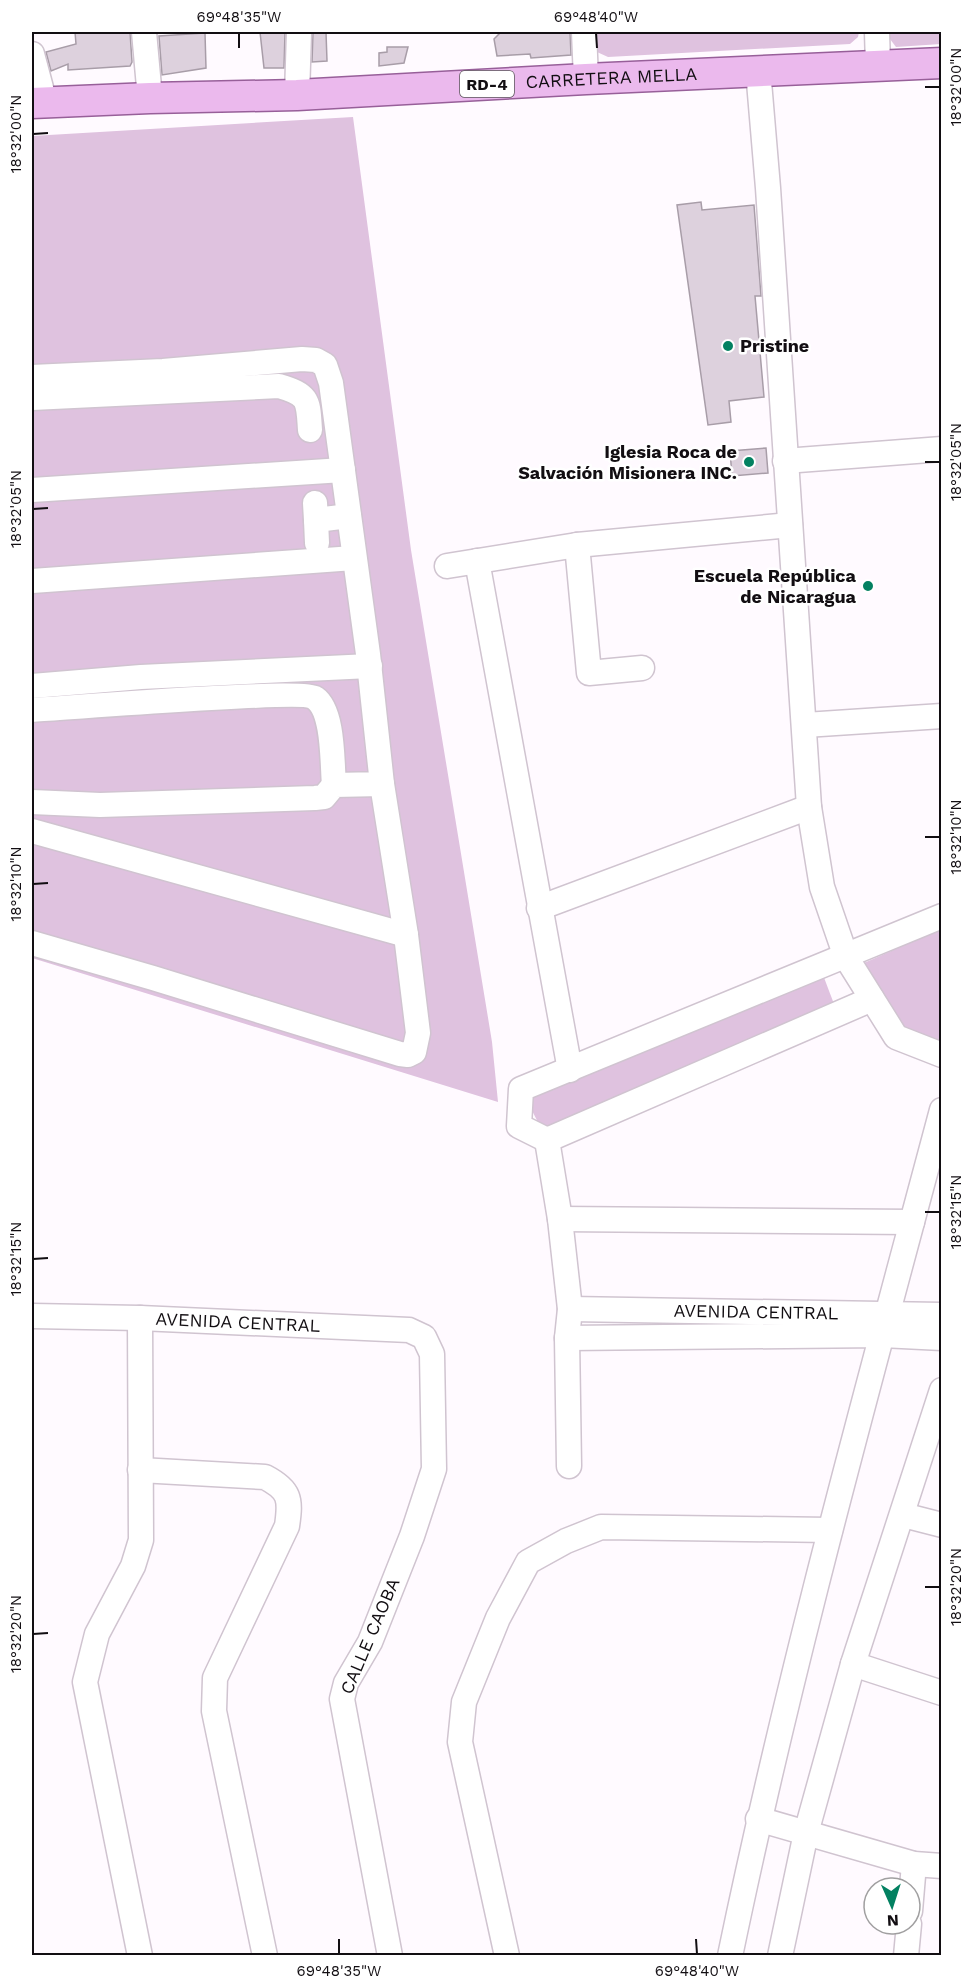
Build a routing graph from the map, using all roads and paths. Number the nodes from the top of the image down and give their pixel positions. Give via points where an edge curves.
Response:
1 (144, 32) edge
2 (299, 32) edge
3 (585, 32) edge
4 (877, 32) edge
5 (32, 54) edge
6 (942, 63) edge
7 (878, 65) junction
8 (758, 70) junction
9 (586, 79) junction
10 (297, 95) junction
11 (150, 98) junction
12 (38, 103) edge
13 (32, 378) edge
14 (32, 398) edge
15 (337, 428) junction
16 (942, 449) edge
17 (785, 460) junction
18 (343, 470) junction
19 (32, 490) edge
20 (349, 516) junction
21 (316, 522) dead end
22 (790, 525) junction
23 (577, 545) junction
24 (354, 558) junction
25 (477, 561) junction
26 (447, 566) dead end
27 (32, 581) edge
28 (370, 666) junction
29 (642, 668) dead end
30 (32, 686) edge
31 (32, 710) edge
32 (942, 716) edge
33 (805, 725) junction
34 (382, 784) junction
35 (334, 785) junction
36 (32, 802) edge
37 (809, 807) junction
38 (32, 831) edge
39 (539, 908) junction
40 (942, 916) edge
41 (406, 935) junction
42 (32, 943) edge
43 (846, 957) junction
44 (872, 999) junction
45 (942, 1055) edge
46 (570, 1070) junction
47 (942, 1110) edge
48 (548, 1140) junction
49 (560, 1219) junction
50 (912, 1222) junction
51 (570, 1309) junction
52 (942, 1315) edge
53 (32, 1316) edge
54 (140, 1318) junction
55 (885, 1324) junction
56 (567, 1338) junction
57 (942, 1338) edge
58 (432, 1354) joint
59 (942, 1390) edge
60 (569, 1466) dead end
61 (140, 1470) junction
62 (903, 1515) junction
63 (942, 1525) edge
64 (830, 1530) junction
65 (853, 1664) junction
66 (942, 1693) edge
67 (758, 1819) junction
68 (806, 1833) junction
69 (914, 1864) junction
70 (942, 1866) edge
71 (913, 1876) edge
72 (908, 1936) edge
73 (140, 1956) edge
74 (265, 1956) edge
75 (390, 1956) edge
76 (507, 1956) edge
77 (730, 1956) edge
78 (780, 1956) edge
79 (906, 1956) edge

1 - 11 street
2 - 10 street
3 - 9 street
4 - 7 street
5 - 12 street
6 - 7 main road, CARRETERA MELLA / RD-4
7 - 8 main road, CARRETERA MELLA / RD-4
8 - 9 main road, CARRETERA MELLA / RD-4
8 - 17 street
9 - 10 main road, CARRETERA MELLA / RD-4
10 - 11 main road, CARRETERA MELLA / RD-4
11 - 12 main road, CARRETERA MELLA / RD-4
13 - 15 street via 316,360 329,370
14 - 15 street via 279,386 306,398 311,440
15 - 18 street
16 - 17 street
17 - 22 street
18 - 19 street
18 - 20 street
20 - 21 street
20 - 24 street
22 - 23 street
22 - 33 street
23 - 25 street
23 - 29 street via 589,673
24 - 27 street
24 - 28 street
25 - 26 street
25 - 39 street
28 - 30 street
28 - 34 street
31 - 35 street via 310,696 321,704 328,717
32 - 33 street
33 - 37 street
34 - 35 street
34 - 41 street
35 - 36 street via 324,796 315,798 100,805
37 - 39 street
37 - 43 street via 822,887
38 - 41 street
39 - 46 street
40 - 43 street
41 - 42 street via 418,1033 414,1052 408,1055
43 - 44 street
43 - 46 street
44 - 45 street via 896,1037
44 - 48 street
46 - 48 street via 521,1089 519,1126
47 - 50 street
48 - 49 street
49 - 50 street
49 - 51 street
50 - 55 street
51 - 55 street, AVENIDA CENTRAL
51 - 56 street
52 - 55 street, AVENIDA CENTRAL
53 - 54 street, AVENIDA CENTRAL
54 - 58 street, AVENIDA CENTRAL via 409,1330 424,1337
54 - 61 street
55 - 56 street
55 - 57 street
55 - 64 street
56 - 60 street
58 - 75 street, CALLE CAOBA via 434,1468 404,1557 342,1699
59 - 62 street
61 - 73 street via 141,1539 133,1566 97,1634 85,1682
61 - 74 street via 265,1477 279,1484 290,1505 287,1526 215,1678 213,1692
62 - 63 street
62 - 65 street
64 - 67 street
64 - 76 street via 601,1527 528,1562 498,1618 464,1702 460,1742
65 - 66 street
65 - 68 street
67 - 68 street
67 - 77 street
68 - 69 street
68 - 78 street
69 - 70 street
69 - 71 street
72 - 79 street

